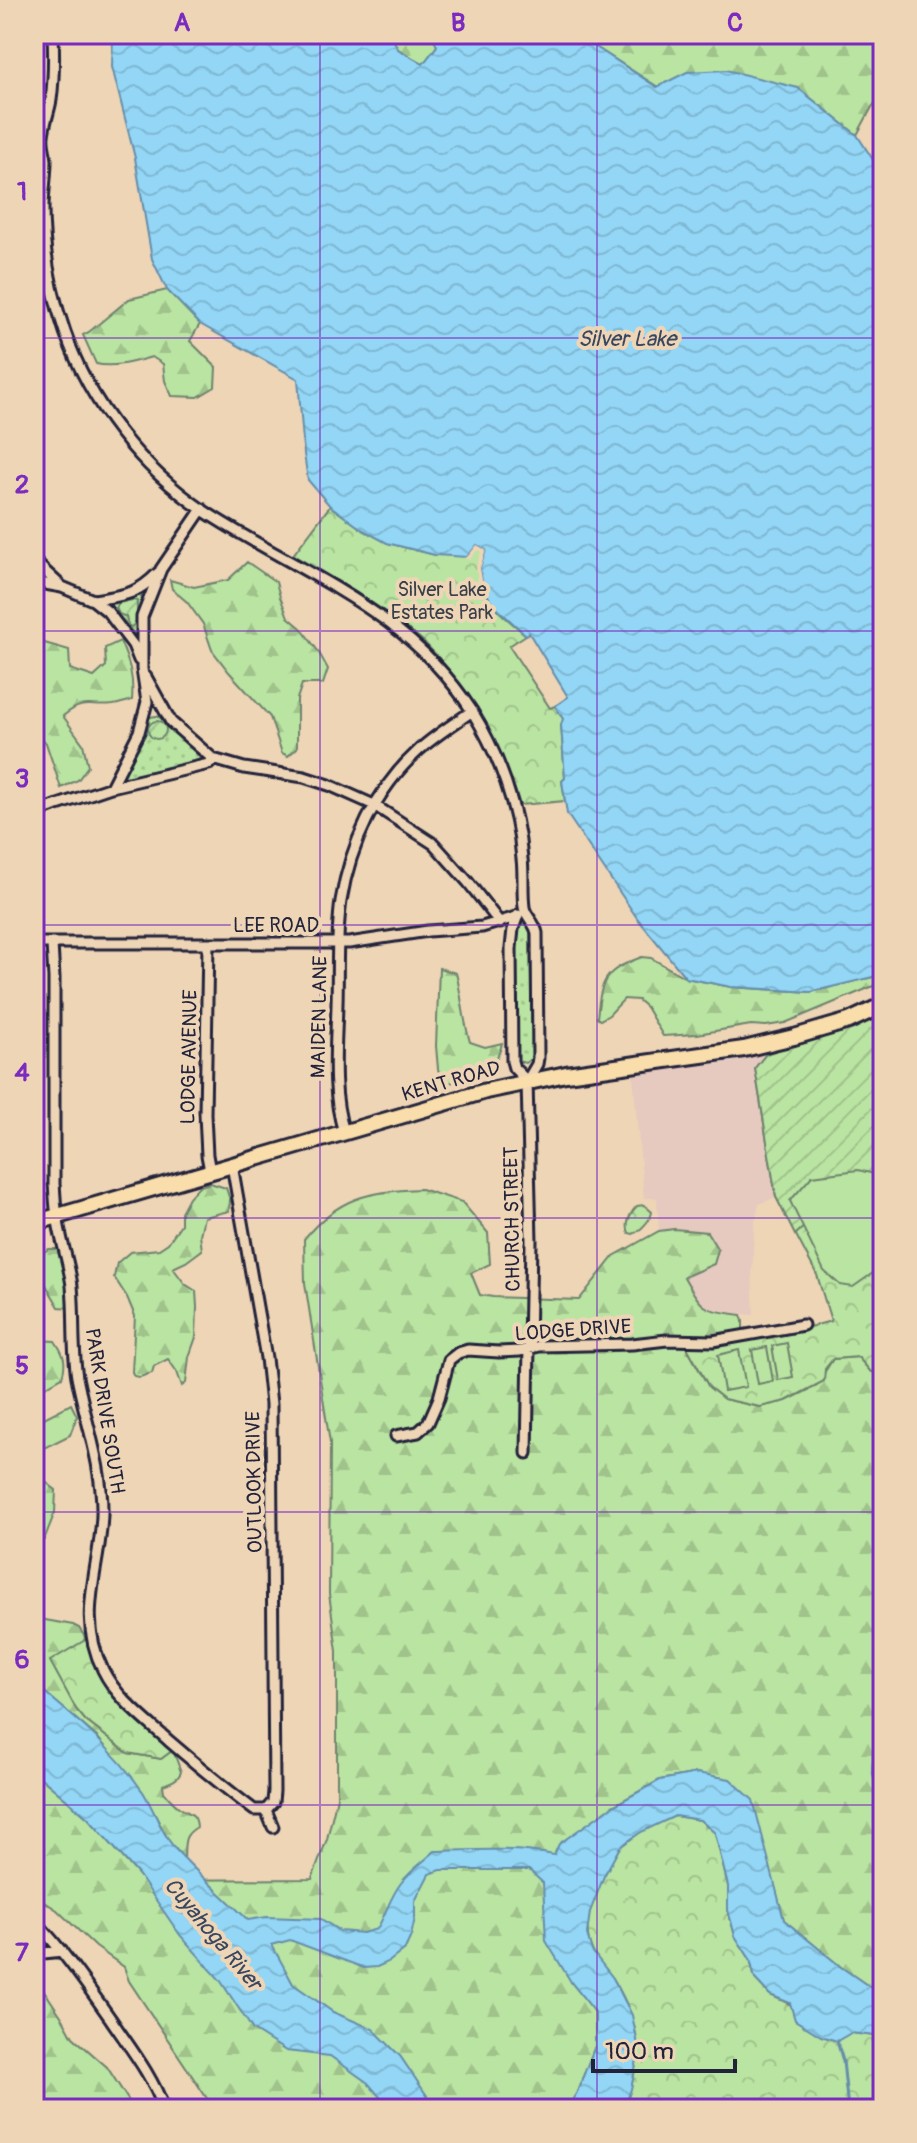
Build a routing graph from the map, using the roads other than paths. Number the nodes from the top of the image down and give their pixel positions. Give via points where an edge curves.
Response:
1 (53, 34) edge
2 (43, 137) junction
3 (34, 146) edge
4 (39, 187) edge
5 (202, 509) junction
6 (34, 561) edge
7 (161, 569) junction
8 (34, 582) edge
9 (62, 587) junction
10 (93, 600) junction
11 (142, 669) junction
12 (472, 711) junction
13 (213, 759) junction
14 (111, 787) junction
15 (374, 805) junction
16 (34, 813) edge
17 (520, 914) junction
18 (500, 923) junction
19 (34, 943) edge
20 (338, 943) junction
21 (52, 944) junction
22 (208, 944) junction
23 (883, 1005) edge
24 (527, 1081) junction
25 (344, 1132) junction
26 (232, 1165) junction
27 (210, 1171) junction
28 (57, 1216) junction
29 (34, 1223) edge
30 (803, 1325) dead end
31 (528, 1348) junction
32 (396, 1436) dead end
33 (527, 1453) dead end
34 (270, 1806) junction
35 (273, 1827) dead end
36 (34, 1920) edge
37 (62, 1951) junction
38 (34, 1959) edge
39 (164, 2109) edge

1 - 2 street via 52,89
2 - 3 street
2 - 4 street via 46,158
4 - 5 street via 49,275 85,377 137,452
5 - 7 street
5 - 12 street via 374,610 426,654
6 - 9 street
7 - 10 street via 143,587
7 - 11 street via 142,617
8 - 9 street
9 - 10 street
10 - 11 street via 133,645
11 - 13 street via 171,722
11 - 14 street via 147,702 139,732
12 - 15 street, MAIDEN LANE via 418,750
12 - 17 street via 495,755 515,817 522,857
13 - 14 street
13 - 15 street via 304,777
14 - 16 street
15 - 18 street via 434,844
15 - 20 street, MAIDEN LANE via 345,880
17 - 18 street, LEE ROAD
17 - 24 street via 511,948 512,1061
17 - 24 street via 533,922 537,933 538,1058
18 - 20 street, LEE ROAD
19 - 21 street, LEE ROAD
20 - 22 street, LEE ROAD
20 - 25 street, MAIDEN LANE via 337,1103
21 - 22 street, LEE ROAD
21 - 28 street, PARK DRIVE SOUTH
22 - 27 street, LODGE AVENUE via 205,1114
23 - 24 main road, KENT ROAD via 849,1021 744,1049
24 - 25 main road, KENT ROAD
24 - 31 street, CHURCH STREET
25 - 26 main road, KENT ROAD
26 - 27 main road, KENT ROAD
26 - 34 street, OUTLOOK DRIVE via 271,1404
27 - 28 main road, KENT ROAD
28 - 29 main road, KENT ROAD
28 - 34 street, PARK DRIVE SOUTH via 72,1288 77,1378 101,1491 89,1612 97,1656 118,1692 155,1729 254,1810
30 - 31 street, LODGE DRIVE via 713,1341
31 - 32 street, LODGE DRIVE via 458,1353 449,1360 428,1423 418,1432
31 - 33 street, CHURCH STREET
34 - 35 street
36 - 37 street
37 - 38 street
37 - 39 street via 146,2070

